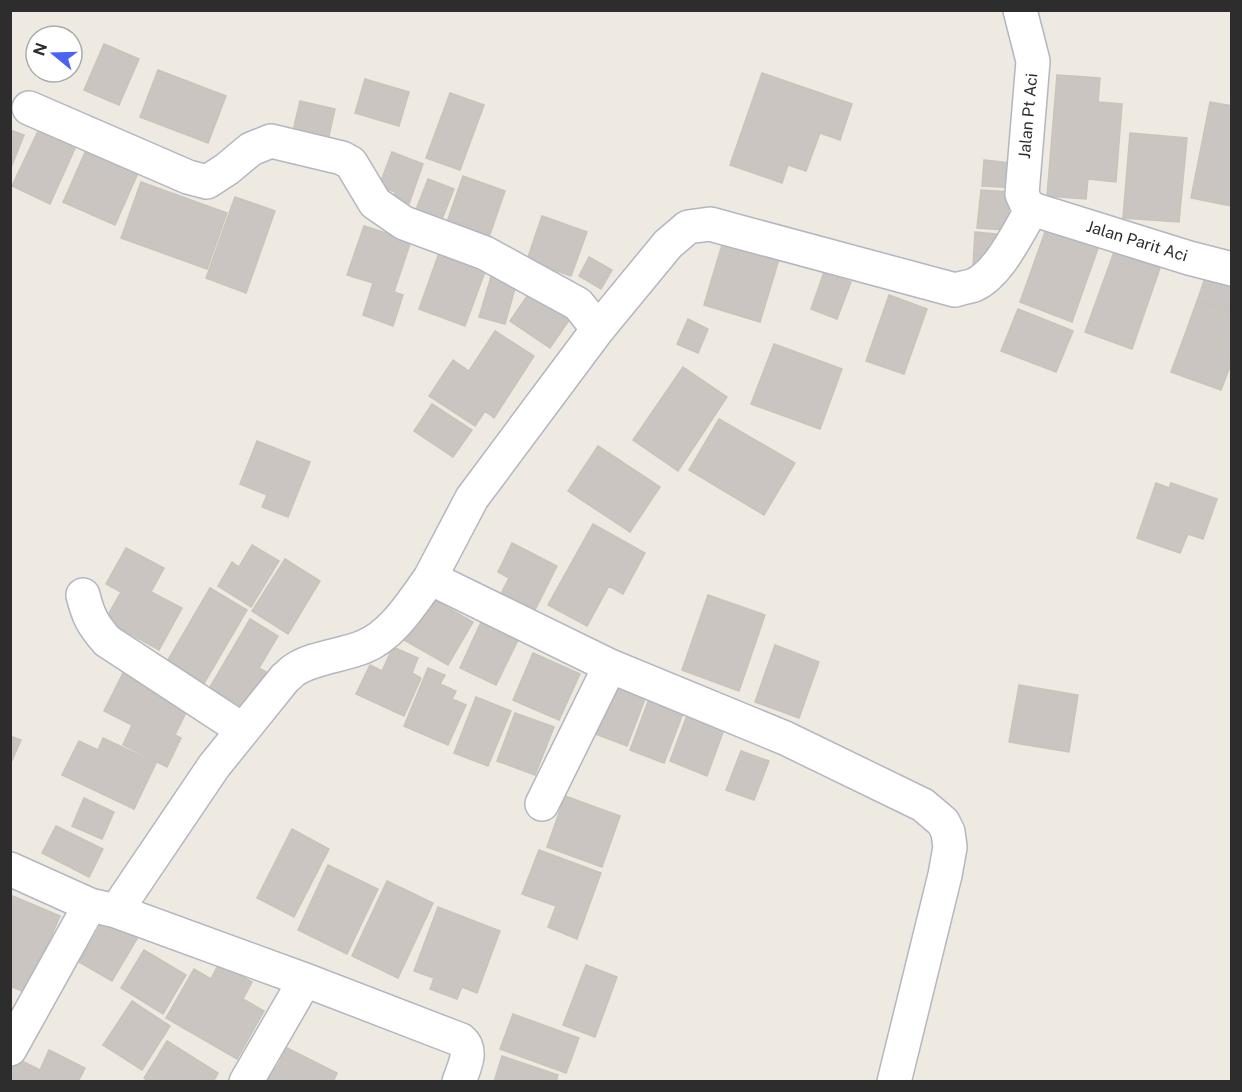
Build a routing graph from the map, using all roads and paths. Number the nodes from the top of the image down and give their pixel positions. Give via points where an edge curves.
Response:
1 (1020, 10) edge
2 (29, 108) dead end
3 (1037, 211) junction
4 (1232, 269) edge
5 (598, 329) junction
6 (430, 578) junction
7 (83, 595) dead end
8 (610, 666) junction
9 (243, 730) junction
10 (542, 804) dead end
11 (10, 869) edge
12 (103, 908) junction
13 (305, 980) junction
14 (10, 1049) edge
15 (246, 1082) edge
16 (459, 1082) edge
17 (894, 1082) edge

1 - 3 street, Jalan Pt Aci via 1033,60 1022,194
2 - 5 street via 207,182 251,149 271,141 342,158 351,163 375,203 404,223 485,253 578,304
3 - 4 street, Jalan Parit Aci
3 - 5 street via 988,276 955,290 710,224 688,227 668,244
5 - 6 street via 472,498
6 - 8 street
6 - 9 street via 385,634 364,647 296,669
7 - 9 street via 88,615 107,641
8 - 10 street
8 - 17 street via 784,738 923,805 943,822 950,847 945,875
9 - 12 street
11 - 12 street
12 - 13 street
12 - 14 street
13 - 15 street
13 - 16 street via 461,1040 467,1045 468,1054

